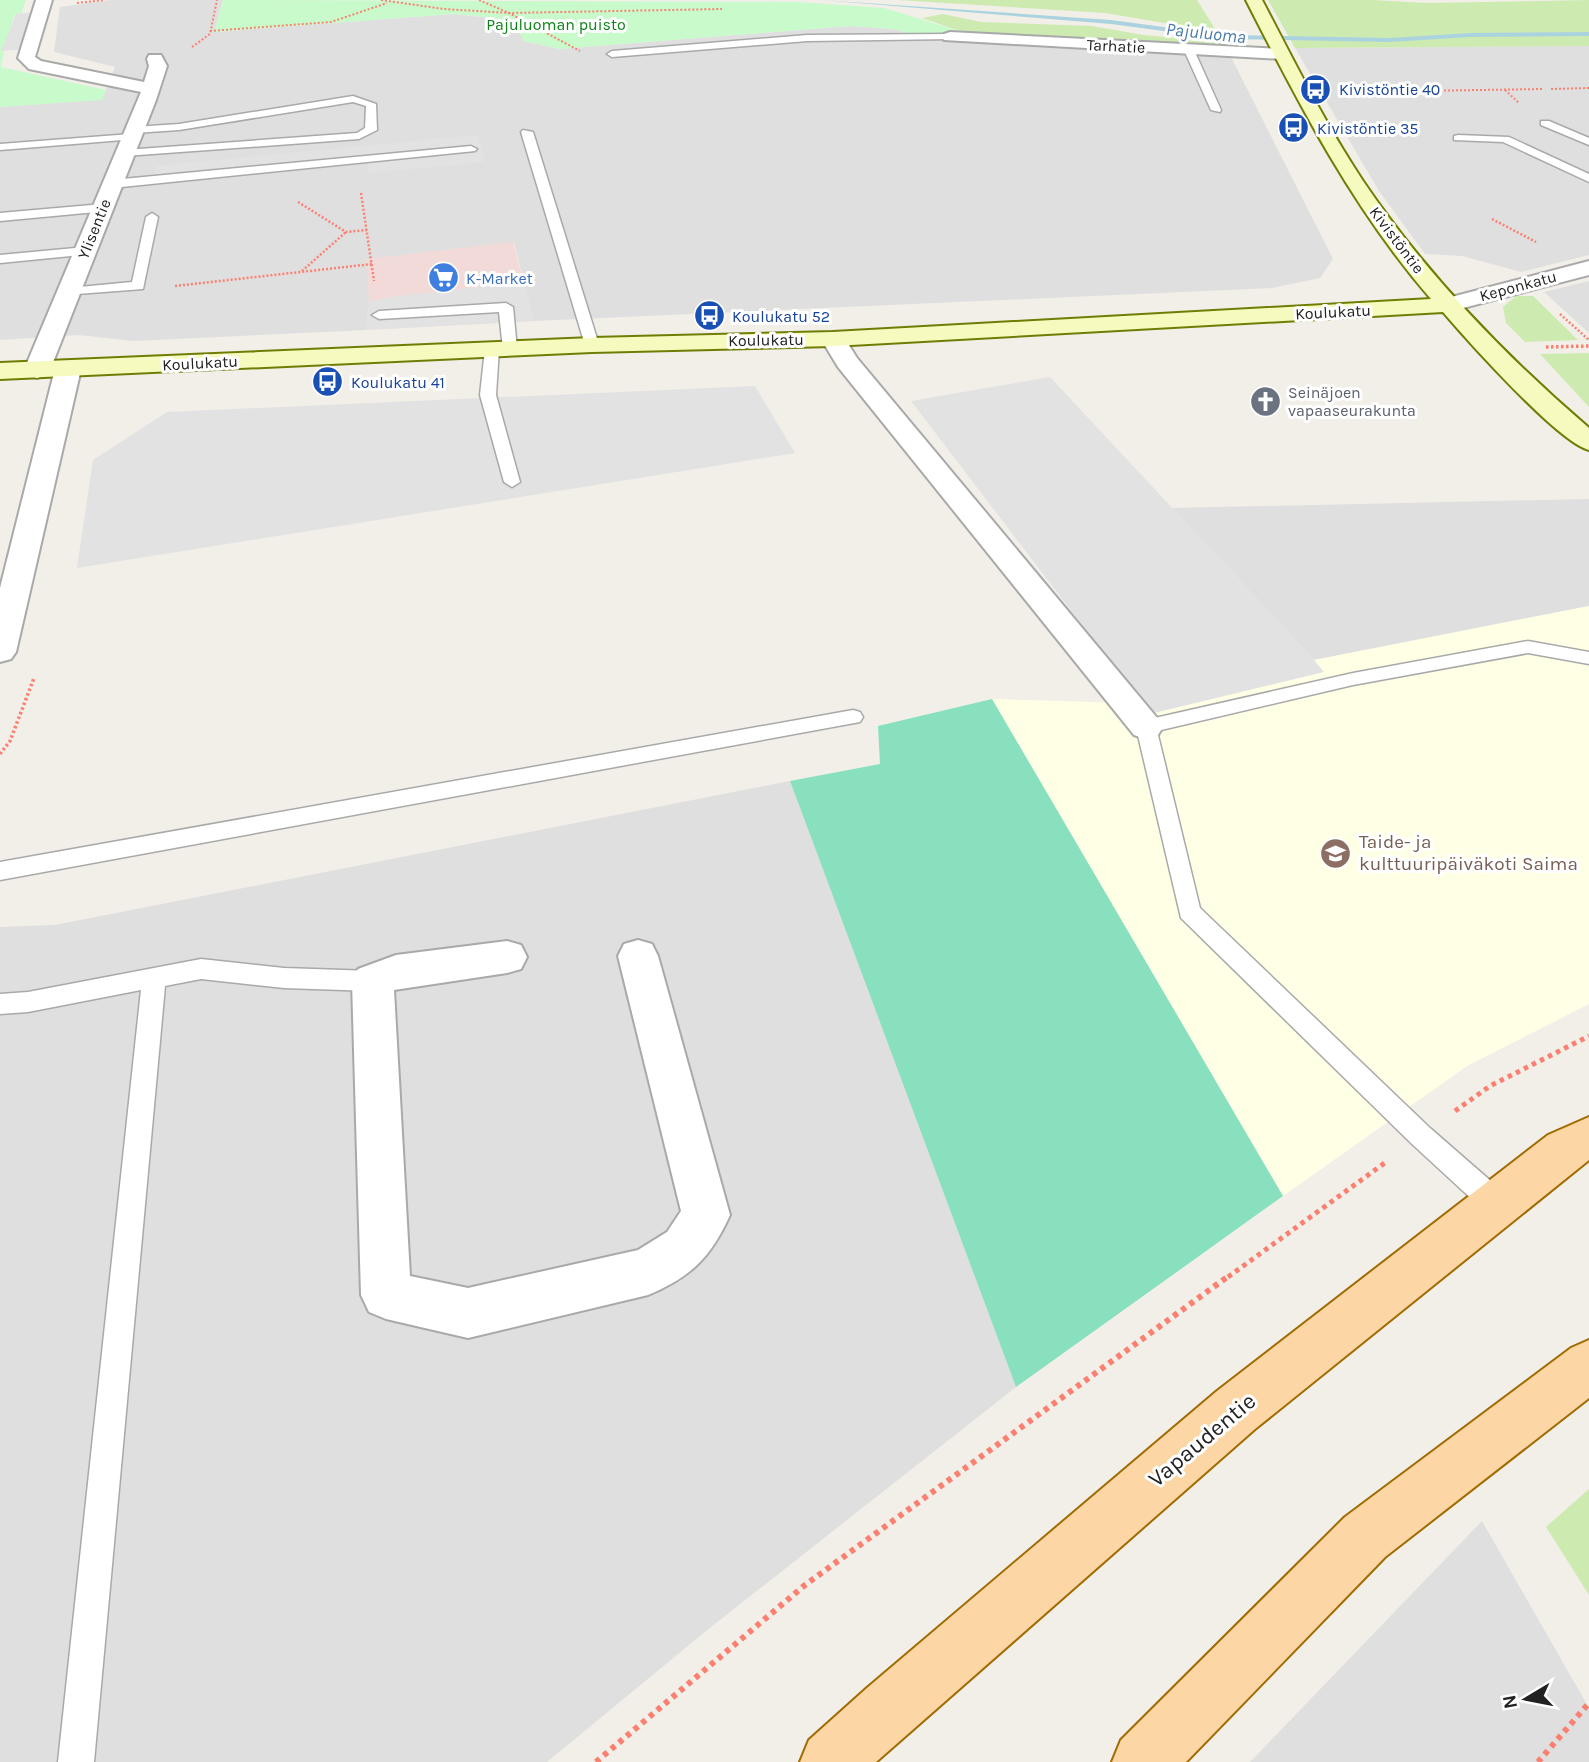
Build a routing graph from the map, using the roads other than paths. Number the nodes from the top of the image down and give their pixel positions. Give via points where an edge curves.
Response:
1 (44, 0) edge
2 (1258, 7) edge
3 (950, 37) joint
4 (1189, 50) junction
5 (1280, 51) junction
6 (612, 54) road end
7 (155, 59) dead end
8 (150, 89) junction
9 (1216, 110) dead end
10 (1545, 123) dead end
11 (179, 127) junction
12 (527, 132) dead end
13 (1458, 138) dead end
14 (130, 140) junction
15 (1589, 142) edge
16 (0, 147) edge
17 (471, 149) dead end
18 (172, 150) junction
19 (1589, 177) edge
20 (112, 184) junction
21 (103, 208) junction
22 (0, 217) edge
23 (152, 217) dead end
24 (86, 251) junction
25 (0, 259) edge
26 (1589, 268) edge
27 (69, 292) junction
28 (1448, 305) junction
29 (379, 315) dead end
30 (833, 339) junction
31 (592, 345) junction
32 (501, 349) junction
33 (68, 369) junction
34 (37, 370) junction
35 (0, 371) edge
36 (1589, 442) edge
37 (512, 482) dead end
38 (0, 652) edge
39 (1589, 658) edge
40 (853, 717) dead end
41 (1146, 727) junction
42 (0, 871) edge
43 (638, 956) dead end
44 (508, 957) dead end
45 (154, 978) junction
46 (373, 981) junction
47 (0, 1004) edge
48 (1589, 1136) edge
49 (1498, 1205) junction
50 (1589, 1366) edge
51 (76, 1762) edge
52 (831, 1762) edge
53 (1143, 1762) edge

1 - 8 street via 26,58 35,65
2 - 5 street, Kivistöntie
3 - 4 street, Tarhatie
3 - 6 lane via 807,38
4 - 5 street, Tarhatie
4 - 9 lane
5 - 28 street, Kivistöntie via 1354,181
7 - 8 street, Ylisentie via 158,66
8 - 14 street, Ylisentie
10 - 15 lane
11 - 14 lane
11 - 18 lane
11 - 18 lane via 353,99 371,104 371,130 359,136
12 - 31 lane
13 - 19 lane via 1505,139
14 - 16 lane
14 - 18 lane
14 - 20 street, Ylisentie
17 - 20 lane
20 - 21 street, Ylisentie
21 - 22 lane
21 - 24 street, Ylisentie
23 - 27 lane via 138,286
24 - 25 lane
24 - 27 street, Ylisentie
26 - 28 street, Keponkatu
27 - 34 street, Ylisentie
28 - 30 street, Koulukatu
28 - 36 street, Kivistöntie
29 - 32 lane via 506,307
30 - 31 street, Koulukatu
30 - 41 street via 847,362
31 - 32 street, Koulukatu
32 - 33 street, Koulukatu
32 - 37 lane via 488,395
33 - 34 street, Koulukatu
33 - 38 street
34 - 35 street, Koulukatu
39 - 41 lane via 1528,647 1353,679
40 - 42 lane
41 - 49 lane via 1189,912
43 - 46 street via 706,1215 684,1248 648,1271 468,1313 386,1295
44 - 46 street via 396,972
45 - 46 lane via 201,969
45 - 47 lane
45 - 51 lane
48 - 49 main road, Vapaudentie via 1564,1150
49 - 52 main road, Vapaudentie via 1236,1410
50 - 53 main road via 1365,1537

